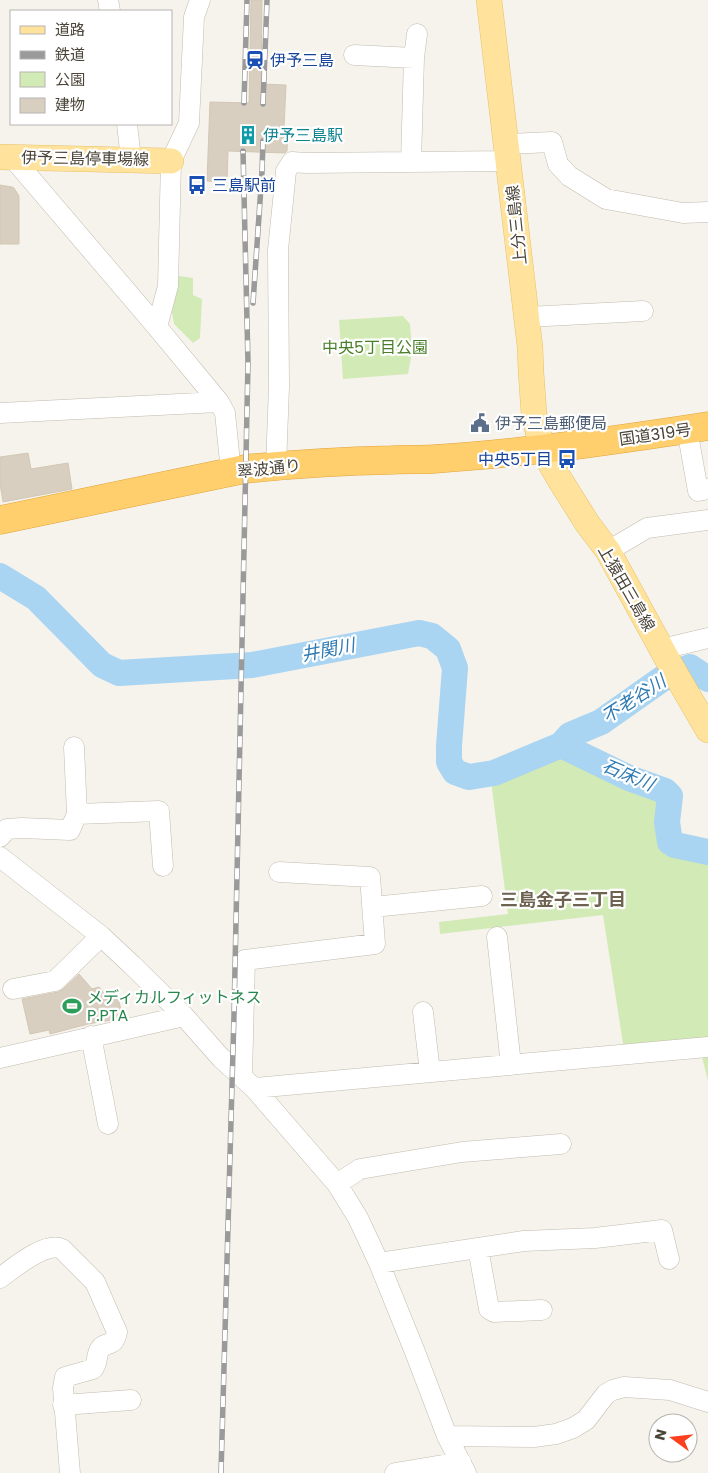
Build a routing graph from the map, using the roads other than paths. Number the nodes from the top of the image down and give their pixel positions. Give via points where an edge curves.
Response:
1 (200, 0) edge
2 (489, 0) edge
3 (418, 34) dead end
4 (354, 55) dead end
5 (414, 58) junction
6 (127, 125) edge
7 (508, 152) junction
8 (6, 157) edge
9 (131, 159) junction
10 (171, 161) junction
11 (411, 162) junction
12 (708, 212) edge
13 (643, 311) dead end
14 (527, 317) junction
15 (157, 327) junction
16 (219, 402) junction
17 (0, 413) edge
18 (698, 428) edge
19 (542, 449) junction
20 (276, 466) junction
21 (231, 472) junction
22 (708, 489) edge
23 (0, 520) edge
24 (708, 520) edge
25 (608, 551) junction
26 (708, 638) edge
27 (670, 665) junction
28 (708, 730) edge
29 (74, 747) dead end
30 (77, 814) junction
31 (0, 837) edge
32 (0, 857) edge
33 (163, 866) dead end
34 (279, 872) dead end
35 (482, 896) dead end
36 (373, 907) junction
37 (101, 936) junction
38 (497, 937) dead end
39 (14, 989) dead end
40 (424, 1012) dead end
41 (184, 1016) junction
42 (91, 1036) junction
43 (708, 1047) edge
44 (0, 1058) edge
45 (511, 1065) junction
46 (430, 1072) junction
47 (248, 1082) junction
48 (108, 1124) dead end
49 (561, 1144) dead end
50 (337, 1184) junction
51 (478, 1248) junction
52 (668, 1259) dead end
53 (379, 1263) junction
54 (0, 1278) edge
55 (542, 1310) dead end
56 (131, 1400) dead end
57 (708, 1402) edge
58 (64, 1405) junction
59 (447, 1436) junction
60 (463, 1467) edge
61 (70, 1473) edge
62 (395, 1473) edge

1 - 10 street via 194,16 188,123
2 - 7 main road, 上分三島線
3 - 5 street
4 - 5 street
5 - 11 street
6 - 9 street
7 - 11 street
7 - 12 street via 552,142 558,164 569,176 606,199 683,213
7 - 14 main road, 上分三島線
8 - 9 main road, 伊予三島停車場線
8 - 15 street
9 - 10 main road, 伊予三島停車場線
10 - 15 street via 168,286
11 - 20 street via 292,162 286,171 278,250
13 - 14 street
14 - 19 main road, 上分三島線 via 534,414
15 - 16 street
16 - 17 street
16 - 21 street via 225,413
18 - 19 highway, 国道319号
18 - 22 street via 698,491
19 - 20 highway, 翠波通り via 431,460
19 - 25 main road, 上猿田三島線
20 - 21 highway, 翠波通り
21 - 23 highway, 翠波通り
24 - 25 street via 648,528
25 - 27 main road, 上猿田三島線
26 - 27 street
27 - 28 main road, 上猿田三島線
29 - 30 street
30 - 31 street via 70,830 7,829
30 - 33 street via 159,811
32 - 37 street
34 - 36 street via 370,877
35 - 36 street
36 - 47 street via 375,944 245,960
37 - 39 street via 55,981
37 - 41 street
38 - 45 street
40 - 46 street
41 - 42 street
41 - 47 street via 221,1058
42 - 44 street
42 - 48 street
43 - 45 street
45 - 46 street
46 - 47 street
47 - 50 street
49 - 50 street via 462,1152 360,1169
50 - 53 street via 358,1218
51 - 52 street via 662,1230
51 - 53 street
51 - 55 street via 489,1309 494,1312
53 - 59 street
54 - 58 street via 25,1260 58,1247 95,1282 117,1332 116,1339 100,1349 93,1369 65,1377
56 - 58 street
57 - 59 street via 670,1390 624,1387 606,1394 586,1420 556,1434 534,1437
58 - 61 street
59 - 60 street
60 - 62 street

